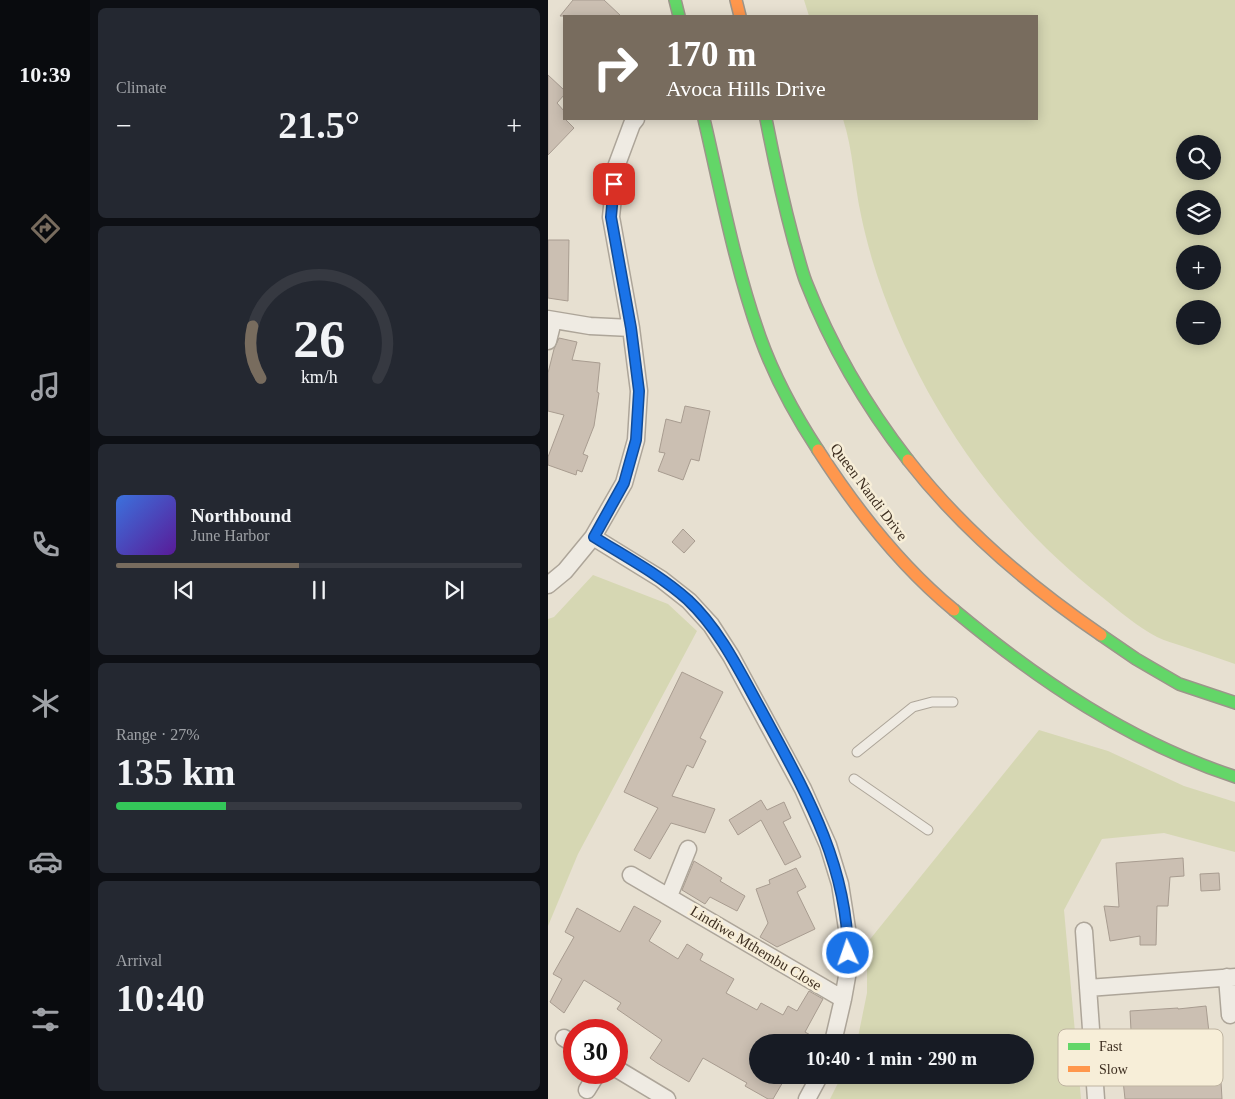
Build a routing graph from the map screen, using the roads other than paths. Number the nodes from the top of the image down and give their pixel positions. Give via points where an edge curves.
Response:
1 (675, 0) edge
2 (736, 0) edge
3 (679, 15) edge
4 (740, 15) edge
5 (631, 120) edge
6 (704, 120) edge
7 (766, 120) edge
8 (690, 121) dead end
9 (707, 131) junction
10 (551, 320) edge
11 (631, 328) junction
12 (548, 341) edge
13 (594, 537) junction
14 (548, 585) edge
15 (953, 702) dead end
16 (1236, 703) edge
17 (858, 752) dead end
18 (1236, 777) edge
19 (854, 779) dead end
20 (928, 830) dead end
21 (688, 849) dead end
22 (631, 876) dead end
23 (668, 896) junction
24 (1084, 931) dead end
25 (1231, 977) edge
26 (1088, 988) junction
27 (843, 999) junction
28 (1230, 1015) dead end
29 (1091, 1029) edge
30 (835, 1034) edge
31 (628, 1076) edge
32 (591, 1084) edge
33 (815, 1084) edge
34 (1095, 1086) edge
35 (587, 1090) dead end
36 (667, 1099) edge
37 (807, 1099) edge
38 (1096, 1099) edge

1 - 3 main road
2 - 4 main road
5 - 11 street via 616,168 611,217
6 - 9 main road, Queen Nandi Drive
7 - 16 main road via 780,191 805,281 858,389 922,478 986,545 1089,627 1179,684
8 - 9 main road
9 - 18 main road, Queen Nandi Drive via 733,248 762,343 810,438 853,502 934,593 994,644 1128,732 1207,768
10 - 11 street
10 - 12 street
11 - 13 street via 639,391 636,440 624,483
13 - 14 street
13 - 27 street via 662,579 711,625 799,780 828,845 840,884 848,935 848,971
15 - 17 lane via 932,702 913,708
19 - 20 lane
21 - 23 street
22 - 23 street, Lindiwe Mthembu Close
23 - 27 street, Lindiwe Mthembu Close
24 - 26 street
25 - 26 street
25 - 28 street
26 - 29 street
27 - 30 street
31 - 36 street
32 - 35 street
33 - 37 street
34 - 38 street

